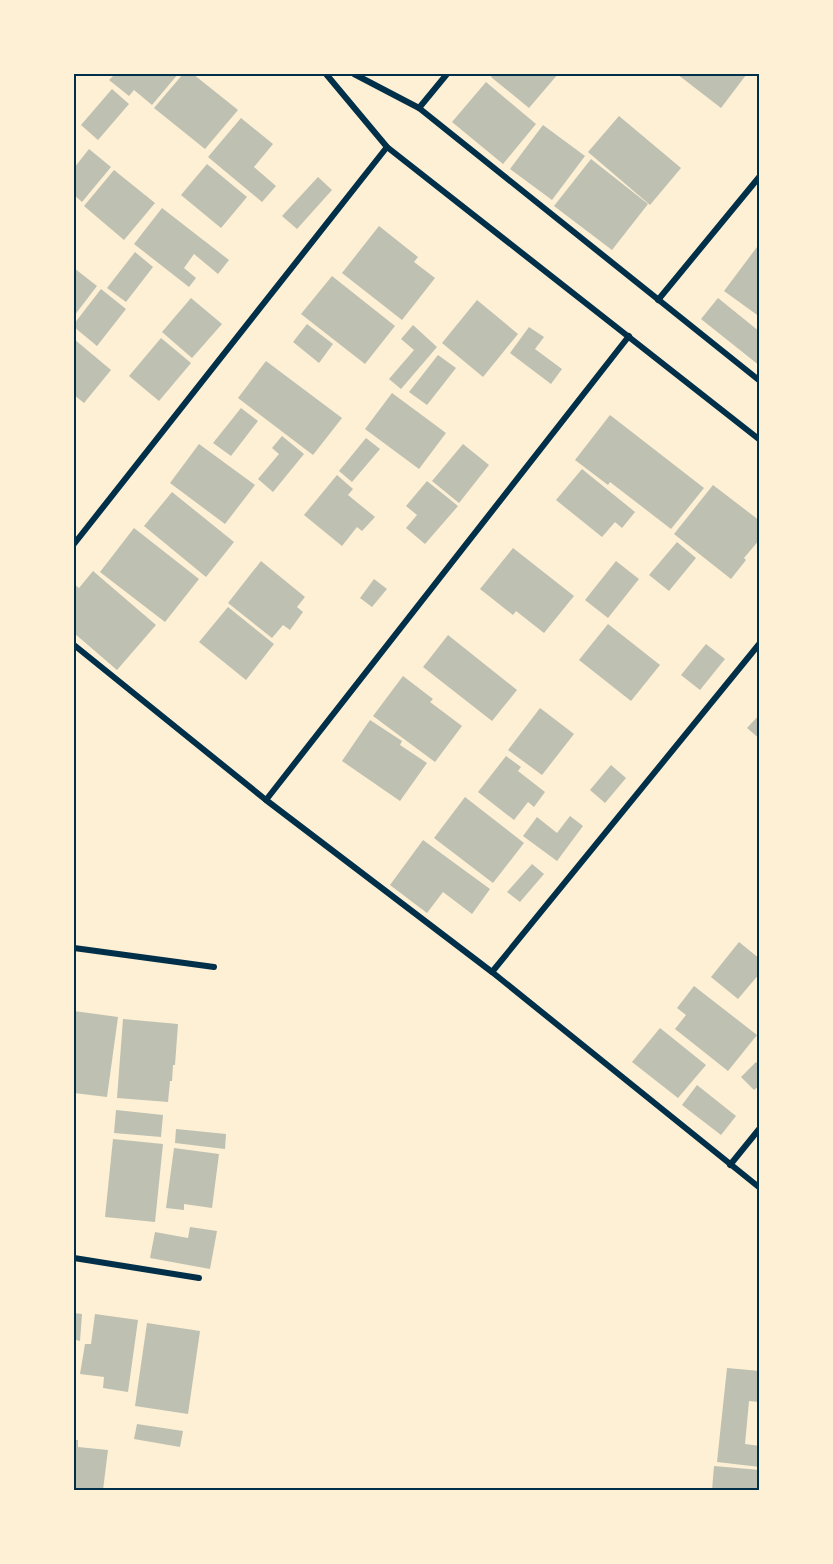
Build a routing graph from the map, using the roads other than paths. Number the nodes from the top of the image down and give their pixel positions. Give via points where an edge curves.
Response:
1 (326, 74) edge
2 (354, 74) edge
3 (447, 74) edge
4 (419, 108) junction
5 (387, 147) junction
6 (759, 176) edge
7 (658, 300) junction
8 (628, 336) junction
9 (759, 381) edge
10 (759, 440) edge
11 (74, 544) edge
12 (759, 643) edge
13 (74, 645) edge
14 (266, 800) junction
15 (74, 948) edge
16 (214, 967) dead end
17 (492, 972) junction
18 (759, 1128) edge
19 (730, 1165) junction
20 (759, 1188) edge
21 (74, 1258) edge
22 (199, 1278) dead end

1 - 5 street
2 - 4 street
3 - 4 street
4 - 7 street
5 - 8 street
5 - 11 street
6 - 7 street
7 - 9 street
8 - 10 street
8 - 14 street
12 - 17 street
13 - 14 street
14 - 17 street
15 - 16 street
17 - 19 street
18 - 19 street
19 - 20 street
21 - 22 street

